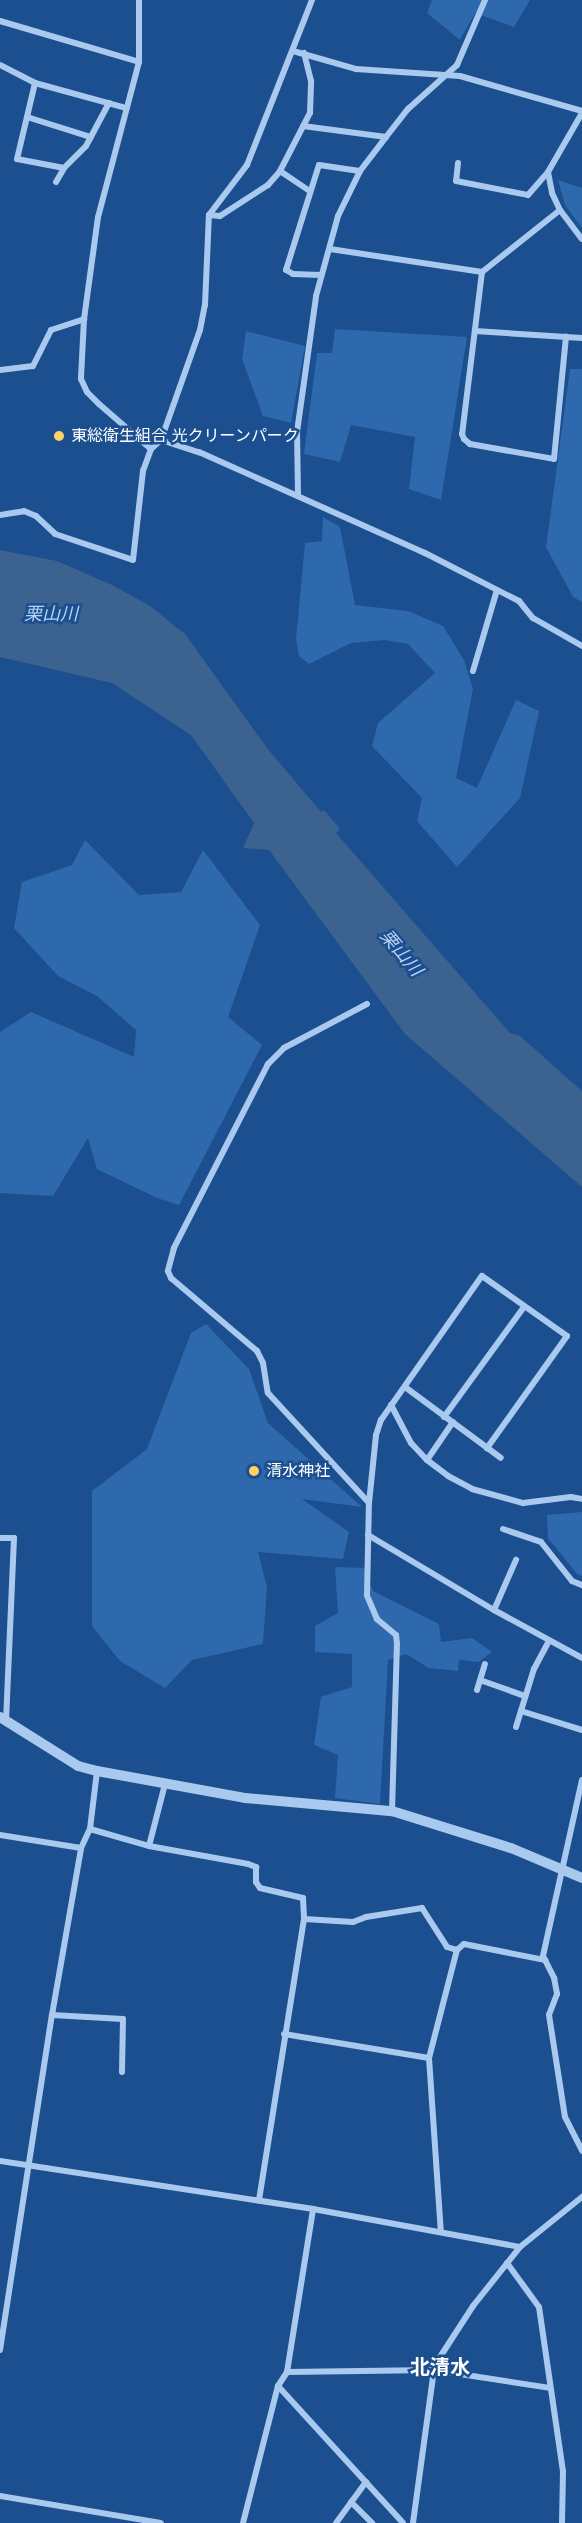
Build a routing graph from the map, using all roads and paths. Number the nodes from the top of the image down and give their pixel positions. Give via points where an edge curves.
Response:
1 (139, 0) edge
2 (312, 0) edge
3 (485, 0) edge
4 (0, 21) edge
5 (293, 51) junction
6 (304, 53) junction
7 (139, 62) junction
8 (0, 65) edge
9 (447, 74) junction
10 (35, 83) junction
11 (109, 103) junction
12 (126, 108) junction
13 (582, 112) edge
14 (27, 117) junction
15 (303, 126) junction
16 (91, 137) junction
17 (386, 137) junction
18 (458, 163) dead end
19 (64, 168) junction
20 (280, 171) junction
21 (360, 171) junction
22 (548, 172) junction
23 (56, 182) dead end
24 (310, 191) junction
25 (560, 210) junction
26 (210, 215) junction
27 (582, 239) edge
28 (330, 249) junction
29 (482, 272) junction
30 (321, 275) junction
31 (84, 319) junction
32 (475, 331) junction
33 (566, 336) junction
34 (582, 338) edge
35 (0, 370) edge
36 (161, 440) junction
37 (151, 449) junction
38 (298, 495) junction
39 (0, 515) edge
40 (497, 590) junction
41 (582, 646) edge
42 (473, 671) dead end
43 (367, 1004) dead end
44 (524, 1307) junction
45 (405, 1387) junction
46 (391, 1405) junction
47 (444, 1417) junction
48 (453, 1422) junction
49 (487, 1448) junction
50 (501, 1458) dead end
51 (427, 1460) junction
52 (582, 1499) edge
53 (369, 1503) junction
54 (504, 1529) dead end
55 (368, 1536) junction
56 (0, 1538) edge
57 (516, 1560) dead end
58 (582, 1585) edge
59 (495, 1610) junction
60 (549, 1641) junction
61 (582, 1658) edge
62 (485, 1664) dead end
63 (480, 1680) junction
64 (477, 1690) dead end
65 (525, 1696) junction
66 (520, 1711) junction
67 (3, 1718) edge
68 (516, 1727) dead end
69 (582, 1730) edge
70 (97, 1771) junction
71 (582, 1780) edge
72 (165, 1784) junction
73 (392, 1811) junction
74 (90, 1829) junction
75 (0, 1835) edge
76 (148, 1846) junction
77 (81, 1848) junction
78 (564, 1869) junction
79 (582, 1878) edge
80 (304, 1919) junction
81 (457, 1950) junction
82 (545, 1960) junction
83 (52, 2015) junction
84 (284, 2034) junction
85 (429, 2058) junction
86 (122, 2072) dead end
87 (582, 2151) edge
88 (0, 2161) edge
89 (28, 2165) junction
90 (582, 2197) edge
91 (259, 2200) junction
92 (314, 2209) junction
93 (441, 2232) junction
94 (520, 2247) junction
95 (507, 2263) junction
96 (0, 2350) edge
97 (434, 2370) junction
98 (286, 2372) junction
99 (278, 2386) junction
100 (550, 2388) junction
101 (366, 2482) junction
102 (0, 2496) edge
103 (351, 2502) junction
104 (161, 2523) edge
105 (243, 2523) edge
106 (336, 2523) edge
107 (372, 2523) edge
108 (403, 2523) edge
109 (413, 2523) edge
110 (562, 2523) edge

1 - 7 street
2 - 5 street
3 - 9 street via 457,65
4 - 7 street
5 - 6 street
5 - 26 street via 247,165
6 - 9 street via 356,69
6 - 15 street via 312,102
7 - 12 street
8 - 10 street
9 - 13 street
9 - 17 street via 408,109
10 - 11 street
10 - 14 street
11 - 12 street
11 - 16 street
12 - 31 street via 98,217
13 - 22 street
14 - 16 street
14 - 19 street via 17,159
15 - 17 street
15 - 20 street
16 - 19 street
17 - 21 street
18 - 22 street via 456,181 528,195
19 - 23 street
20 - 24 street
20 - 26 street via 268,185 220,216
21 - 24 street via 319,165
21 - 28 street via 338,216
22 - 25 street
24 - 30 street via 286,270
25 - 27 street
25 - 29 street
26 - 36 street via 206,305
28 - 29 street
28 - 30 street
29 - 32 street
30 - 38 street via 297,432
31 - 35 street via 51,330 33,366
31 - 37 street via 81,378 87,392
32 - 33 street
32 - 33 street via 464,439 470,444 554,459
33 - 34 street
36 - 37 street
36 - 38 street via 199,452
37 - 39 street via 143,471 134,560 55,534 36,516 24,511
38 - 40 street
40 - 41 street via 519,601 533,618
40 - 42 street
43 - 53 street via 284,1048 268,1064 174,1248 168,1271 171,1278 256,1351 263,1363 268,1393
44 - 45 street via 482,1276
44 - 47 street
44 - 49 street via 567,1336
45 - 46 street
45 - 47 street
46 - 51 street via 411,1443
46 - 53 street via 376,1435
47 - 48 street
48 - 49 street
48 - 51 street
49 - 50 street
51 - 52 street via 472,1488 523,1503
53 - 55 street
54 - 58 street via 541,1542 572,1581
55 - 59 street
55 - 73 street via 367,1595 377,1619 396,1635 397,1644
56 - 67 street via 14,1538
57 - 59 street
59 - 60 street
60 - 61 street
60 - 65 street
62 - 63 street
63 - 64 street
63 - 65 street
65 - 66 street
66 - 68 street
66 - 69 street
67 - 70 street via 78,1766
70 - 72 street
70 - 74 street
71 - 78 street
72 - 73 street via 245,1798
72 - 76 street
73 - 78 street via 512,1848
74 - 76 street
74 - 77 street
75 - 77 street
76 - 80 street via 256,1867 260,1888 303,1898
77 - 83 street
78 - 79 street
78 - 82 street
80 - 81 street via 353,1922 422,1908 447,1947
80 - 84 street
81 - 82 street via 464,1944
81 - 85 street
82 - 87 street via 557,1994 549,2015 566,2117
83 - 86 street via 123,2019
83 - 89 street
84 - 85 street
84 - 91 street
85 - 93 street
88 - 89 street
89 - 91 street
89 - 96 street
90 - 94 street
91 - 92 street
92 - 93 street
92 - 98 street
93 - 94 street
94 - 95 street
95 - 97 street via 451,2336
95 - 100 street via 539,2307
97 - 98 street
97 - 100 street
97 - 109 street
98 - 99 street
99 - 101 street
99 - 105 street
100 - 110 street via 563,2471
101 - 103 street
101 - 108 street
102 - 104 street
103 - 106 street
103 - 107 street

